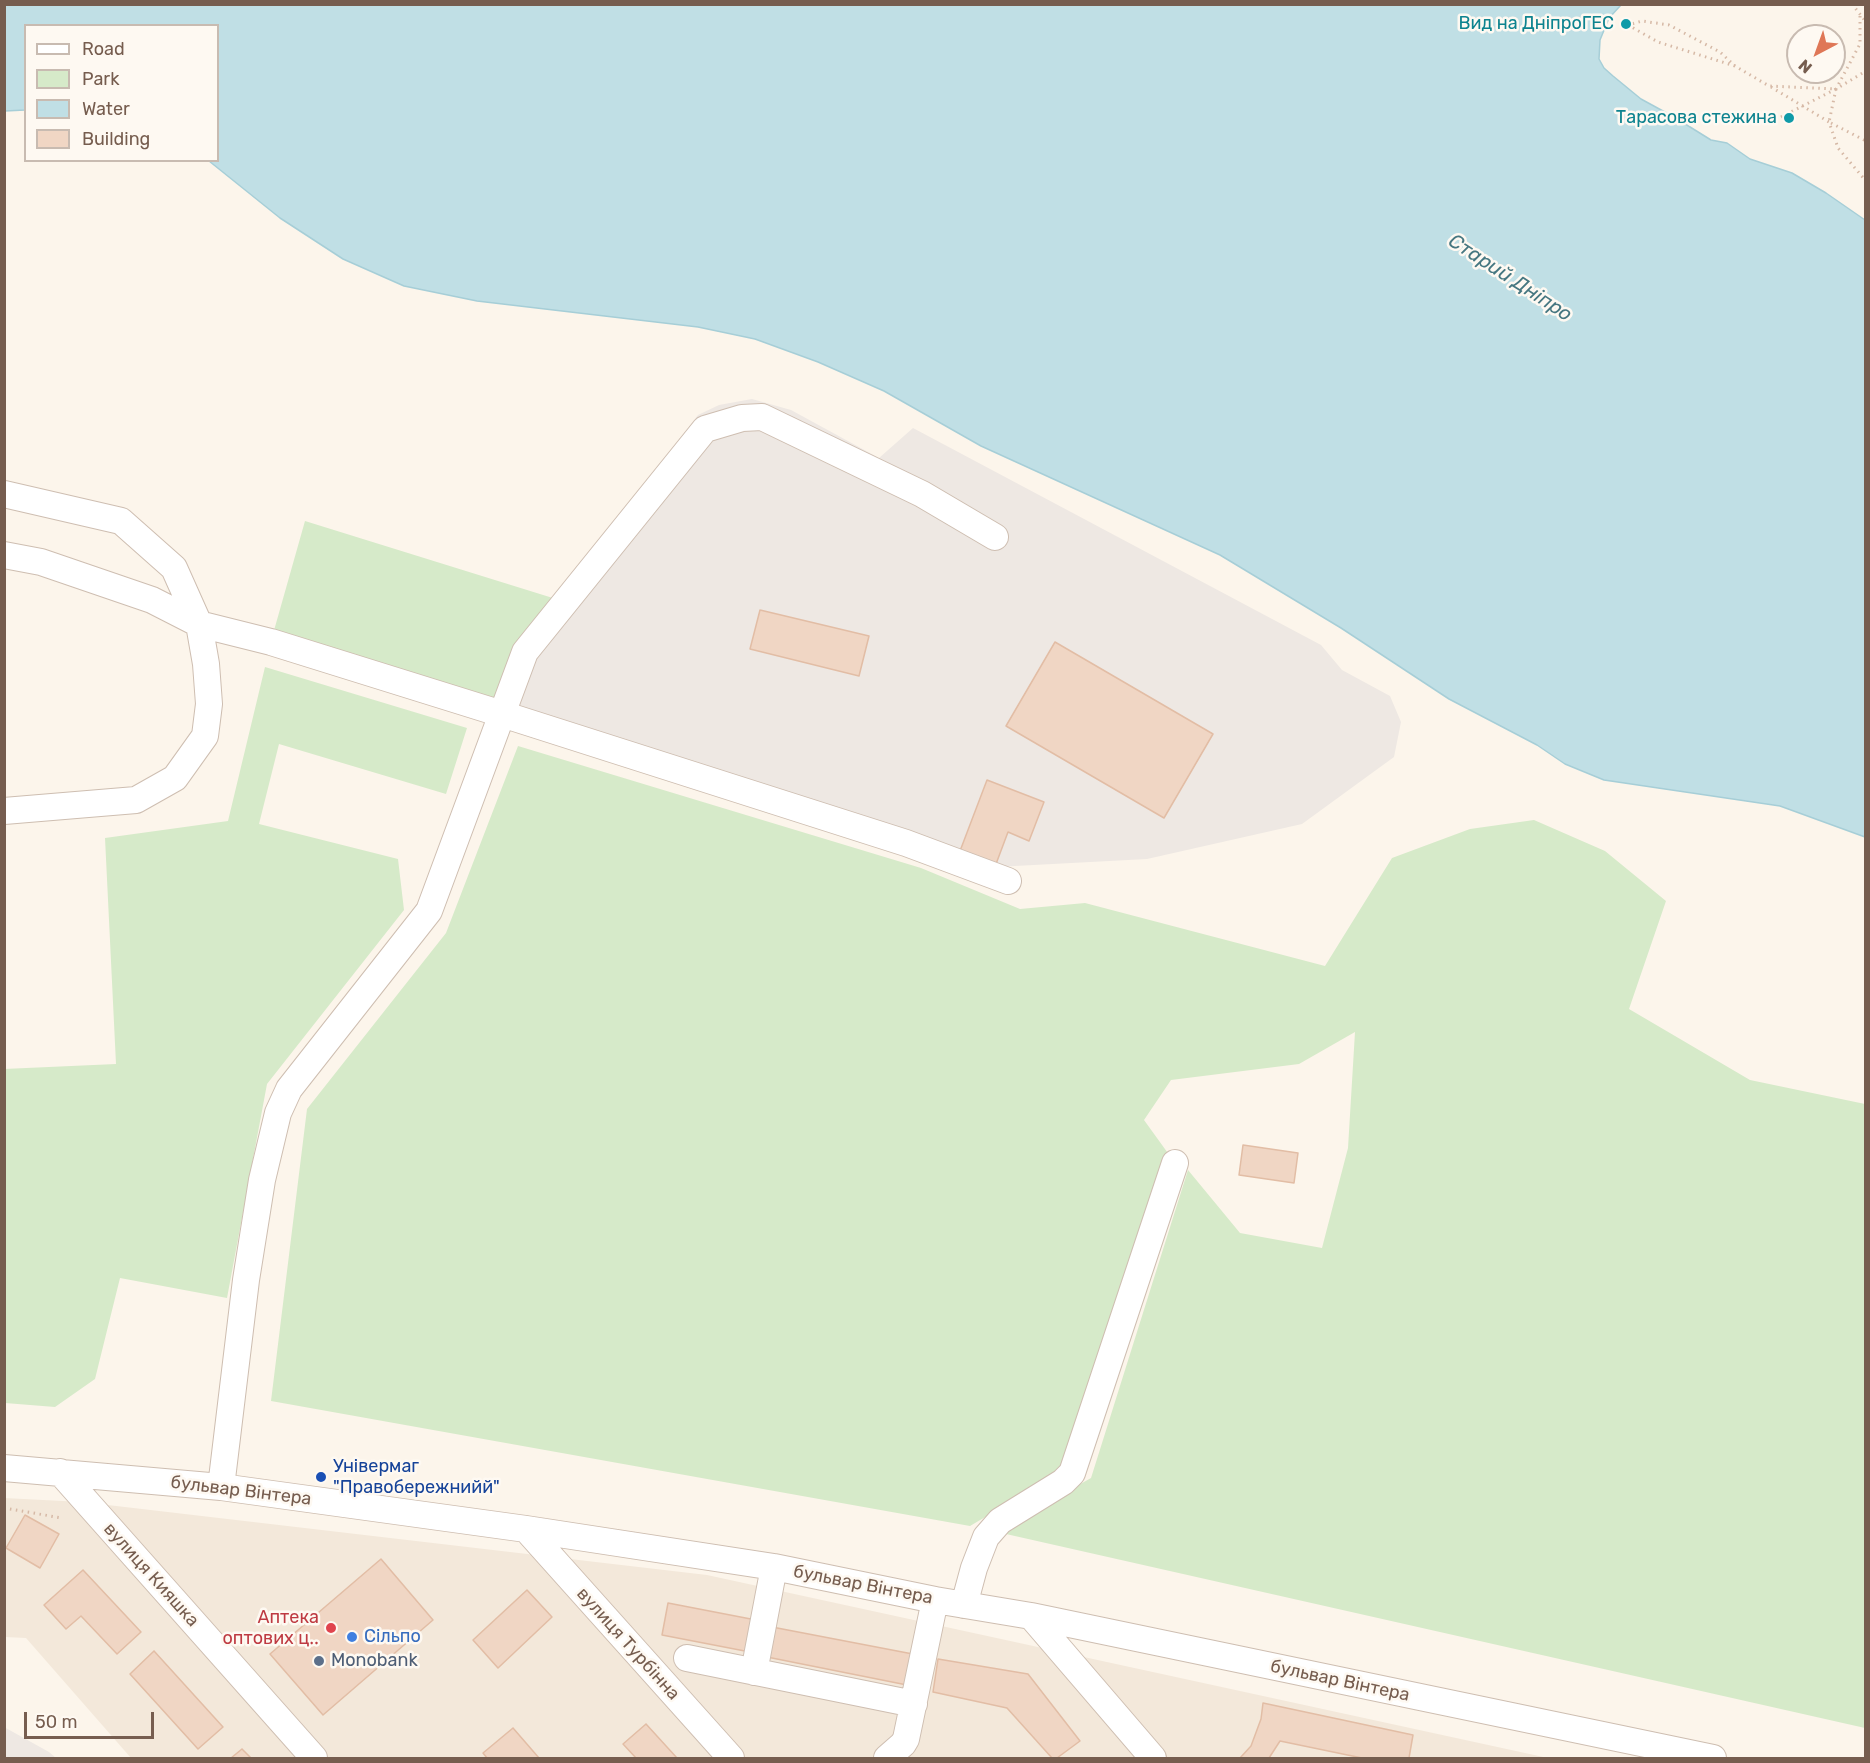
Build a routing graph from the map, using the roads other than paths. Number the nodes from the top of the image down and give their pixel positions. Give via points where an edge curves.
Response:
1 (4, 494) edge
2 (995, 537) dead end
3 (4, 555) edge
4 (198, 624) junction
5 (502, 714) junction
6 (4, 811) edge
7 (1008, 881) dead end
8 (1175, 1163) dead end
9 (4, 1468) edge
10 (60, 1472) junction
11 (221, 1487) junction
12 (526, 1529) junction
13 (774, 1567) junction
14 (935, 1600) junction
15 (964, 1605) junction
16 (1031, 1616) junction
17 (687, 1658) dead end
18 (754, 1672) junction
19 (914, 1704) junction
20 (314, 1758) edge
21 (731, 1758) edge
22 (887, 1758) edge
23 (1153, 1758) edge
24 (1713, 1758) edge

1 - 4 street via 122,521 174,568
2 - 5 street via 922,494 762,417 742,418 705,429 525,652
3 - 4 street via 41,562 152,600
4 - 5 street via 271,642
4 - 6 street via 210,704 205,736 175,778 136,800
5 - 7 street via 906,843
5 - 11 street via 429,911 289,1089 278,1113 262,1179 246,1280
8 - 15 street via 1072,1473 1000,1521 986,1537
9 - 10 street, бульвар Вінтера
10 - 11 street, бульвар Вінтера
10 - 20 street, вулиця Кияшка
11 - 12 street, бульвар Вінтера
12 - 13 street, бульвар Вінтера
12 - 21 street, вулиця Турбінна
13 - 14 street, бульвар Вінтера
13 - 18 street
14 - 15 street, бульвар Вінтера
14 - 19 street
15 - 16 street, бульвар Вінтера
16 - 23 street
16 - 24 street, бульвар Вінтера
17 - 18 street
18 - 19 street
19 - 22 street via 906,1739

